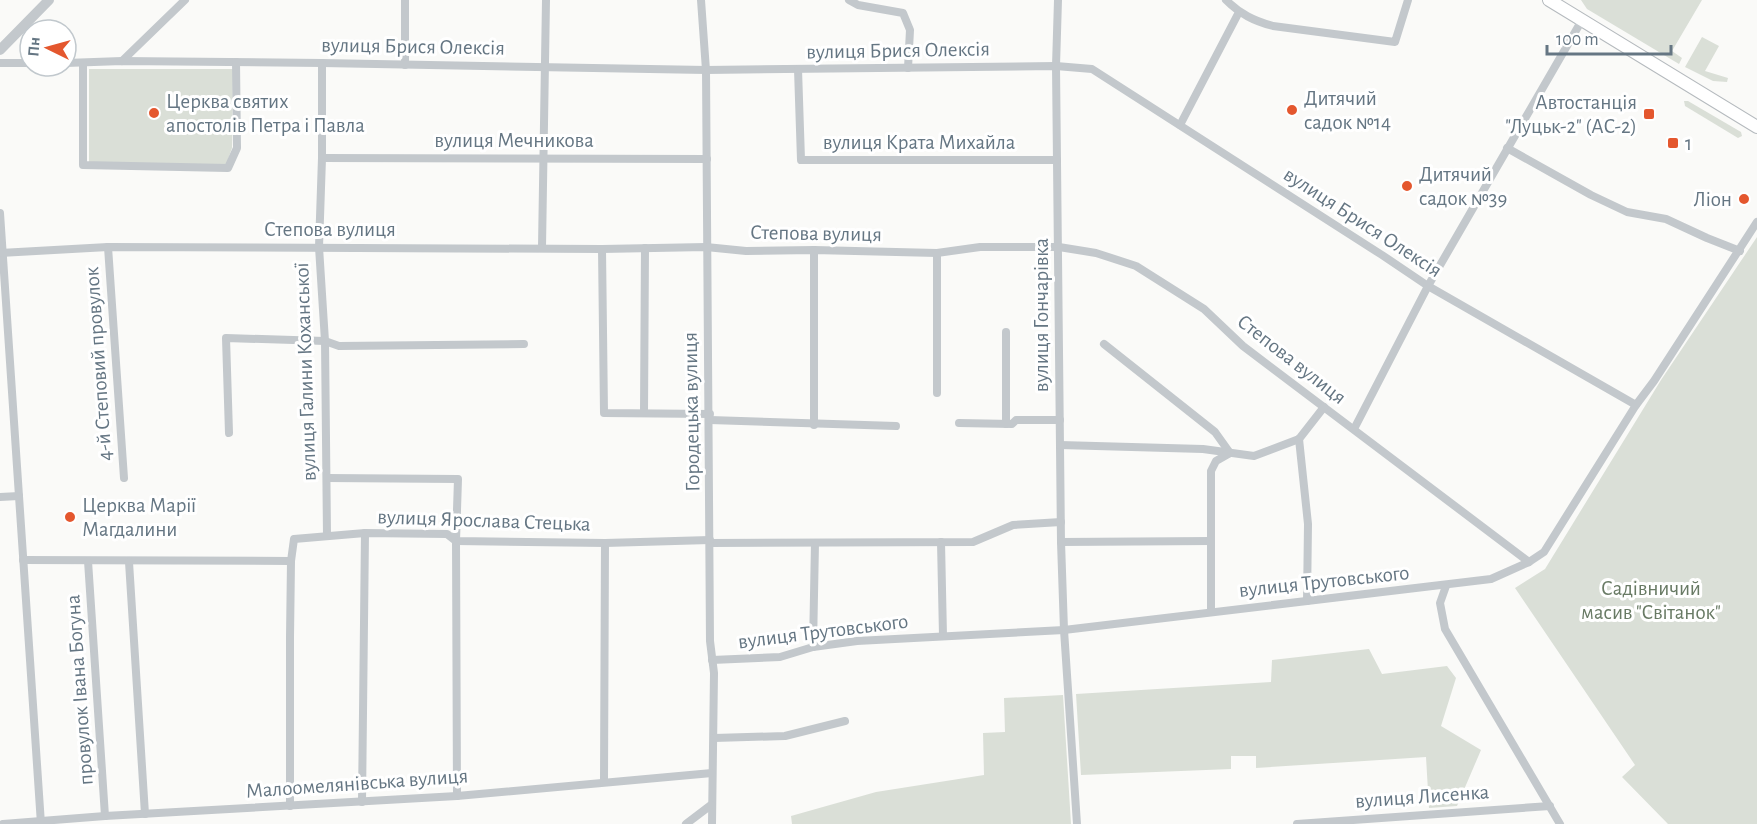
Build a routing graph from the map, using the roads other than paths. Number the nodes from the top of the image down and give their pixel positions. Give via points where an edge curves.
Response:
1 (49, 0) edge
2 (184, 0) edge
3 (405, 0) edge
4 (546, 0) edge
5 (700, 0) edge
6 (849, 0) edge
7 (1058, 0) edge
8 (1226, 0) edge
9 (1408, 0) edge
10 (1549, 0) edge
11 (1239, 12) junction
12 (1582, 20) junction
13 (0, 50) edge
14 (122, 61) junction
15 (236, 62) junction
16 (0, 63) edge
17 (18, 63) edge
18 (78, 63) edge
19 (83, 63) junction
20 (322, 63) junction
21 (405, 65) junction
22 (546, 66) junction
23 (1056, 66) junction
24 (908, 68) junction
25 (798, 69) junction
26 (706, 70) junction
27 (1180, 125) junction
28 (1757, 127) edge
29 (1507, 148) junction
30 (322, 158) junction
31 (542, 158) junction
32 (707, 159) junction
33 (1057, 160) junction
34 (0, 213) edge
35 (1757, 222) edge
36 (108, 247) junction
37 (319, 247) junction
38 (542, 247) junction
39 (706, 247) junction
40 (1059, 247) junction
41 (645, 248) junction
42 (602, 249) junction
43 (814, 250) junction
44 (1740, 251) junction
45 (2, 253) edge
46 (937, 253) junction
47 (1428, 286) junction
48 (1006, 332) dead end
49 (325, 341) junction
50 (524, 344) dead end
51 (1104, 344) dead end
52 (937, 393) dead end
53 (1635, 405) junction
54 (1324, 407) junction
55 (644, 413) junction
56 (710, 417) junction
57 (1060, 420) junction
58 (959, 423) dead end
59 (814, 424) junction
60 (1006, 424) junction
61 (896, 426) dead end
62 (1354, 429) junction
63 (229, 433) dead end
64 (1299, 439) junction
65 (1060, 445) junction
66 (1230, 453) junction
67 (124, 478) dead end
68 (327, 478) junction
69 (19, 496) junction
70 (0, 497) edge
71 (1061, 522) junction
72 (365, 533) junction
73 (327, 536) junction
74 (456, 541) junction
75 (710, 542) junction
76 (941, 542) junction
77 (1061, 542) junction
78 (1211, 542) junction
79 (605, 543) junction
80 (815, 543) junction
81 (23, 560) junction
82 (88, 561) junction
83 (291, 561) junction
84 (129, 562) junction
85 (1529, 562) junction
86 (1446, 586) junction
87 (1307, 601) junction
88 (1211, 612) junction
89 (1064, 630) junction
90 (943, 636) junction
91 (813, 647) junction
92 (712, 660) junction
93 (845, 721) dead end
94 (714, 738) junction
95 (712, 773) junction
96 (604, 781) junction
97 (457, 796) junction
98 (362, 802) junction
99 (711, 805) junction
100 (291, 806) junction
101 (1550, 806) junction
102 (145, 814) junction
103 (105, 816) junction
104 (41, 823) edge
105 (3, 824) edge
106 (686, 824) edge
107 (711, 824) edge
108 (1077, 824) edge
109 (1297, 824) edge
110 (1560, 824) edge

1 - 13 street
2 - 14 street
3 - 21 street
4 - 22 street
5 - 26 street, Городецька вулиця
6 - 24 street via 903,14 910,30
7 - 23 street, вулиця Гончарівка
8 - 11 street
9 - 11 street via 1395,42 1273,26
10 - 12 main road
11 - 27 street
12 - 28 main road
12 - 29 street
14 - 15 street, вулиця Брися Олексія
14 - 19 street, вулиця Брися Олексія
15 - 19 street via 237,148 228,168 83,165
15 - 20 street, вулиця Брися Олексія
16 - 17 street
18 - 19 street, вулиця Брися Олексія
20 - 21 street, вулиця Брися Олексія
20 - 30 street, вулиця Галини Коханської
21 - 22 street, вулиця Брися Олексія
22 - 26 street, вулиця Брися Олексія
22 - 31 street
23 - 24 street, вулиця Брися Олексія
23 - 27 street, вулиця Брися Олексія via 1092,69
23 - 33 street, вулиця Гончарівка
24 - 25 street, вулиця Брися Олексія
25 - 26 street, вулиця Брися Олексія
25 - 33 street, вулиця Крата Михайла via 801,160
26 - 32 street, Городецька вулиця
27 - 47 street, вулиця Брися Олексія
29 - 44 street via 1627,212 1666,219
29 - 47 street
30 - 31 street, вулиця Мечникова
30 - 37 street, вулиця Галини Коханської
31 - 32 street, вулиця Мечникова
31 - 38 street
32 - 39 street, Городецька вулиця
33 - 40 street, вулиця Гончарівка
34 - 45 street
35 - 44 street, вулиця Трутовського
36 - 37 street, Степова вулиця
36 - 45 street, Степова вулиця
36 - 67 street, 4-й Степовий провулок
37 - 38 street, Степова вулиця
37 - 49 street, вулиця Галини Коханської
38 - 42 street, Степова вулиця
39 - 41 street, Степова вулиця
39 - 43 street, Степова вулиця
39 - 56 street, Городецька вулиця
40 - 46 street, Степова вулиця via 980,247
40 - 54 street, Степова вулиця via 1096,253 1153,276 1204,309 1243,346
40 - 57 street, вулиця Гончарівка
41 - 42 street, Степова вулиця
41 - 55 street
42 - 55 street via 604,413
43 - 46 street, Степова вулиця
43 - 59 street
44 - 53 street, вулиця Трутовського
45 - 69 street
46 - 52 street
47 - 53 street, вулиця Брися Олексія
47 - 62 street
48 - 60 street
49 - 50 street via 339,346
49 - 63 street via 226,338
49 - 68 street, вулиця Галини Коханської
51 - 66 street via 1215,432
53 - 85 street, вулиця Трутовського via 1544,552
54 - 62 street, Степова вулиця
54 - 64 street
55 - 56 street
56 - 59 street
56 - 75 street, Городецька вулиця
57 - 60 street via 1016,420
57 - 65 street, вулиця Гончарівка
58 - 60 street
59 - 61 street
62 - 85 street, Степова вулиця
64 - 66 street via 1254,456
64 - 87 street via 1308,524
65 - 66 street
65 - 71 street, вулиця Гончарівка
66 - 78 street via 1216,461 1211,471
68 - 73 street, вулиця Галини Коханської
68 - 74 street via 458,479
69 - 70 street
69 - 81 street
71 - 76 street, вулиця Ярослава Стецька via 1013,525 973,542
71 - 77 street, вулиця Гончарівка
72 - 73 street, вулиця Ярослава Стецька
72 - 74 street, вулиця Ярослава Стецька via 447,534
72 - 98 street
73 - 83 street, вулиця Ярослава Стецька via 294,539
74 - 79 street, вулиця Ярослава Стецька
74 - 97 street
75 - 79 street, вулиця Ярослава Стецька
75 - 80 street, вулиця Ярослава Стецька
75 - 92 street, Городецька вулиця
76 - 80 street, вулиця Ярослава Стецька
76 - 90 street
77 - 78 street
77 - 89 street, вулиця Гончарівка
78 - 88 street
79 - 96 street
80 - 91 street
81 - 82 street
81 - 104 street
82 - 84 street
82 - 103 street, провулок Івана Богуна
83 - 84 street
83 - 100 street
84 - 102 street
85 - 86 street, вулиця Трутовського via 1491,579
86 - 87 street, вулиця Трутовського
86 - 101 street via 1440,603 1445,629
87 - 88 street, вулиця Трутовського
88 - 89 street, вулиця Трутовського
89 - 90 street, вулиця Трутовського
89 - 108 street
90 - 91 street, вулиця Трутовського
91 - 92 street, вулиця Трутовського via 780,657
92 - 94 street, Городецька вулиця
93 - 94 street via 785,735
94 - 95 street, Городецька вулиця
95 - 96 street, Малоомелянівська вулиця
95 - 99 street, Городецька вулиця
96 - 97 street, Малоомелянівська вулиця
97 - 98 street, Малоомелянівська вулиця
98 - 100 street, Малоомелянівська вулиця
99 - 106 street
99 - 107 street, Городецька вулиця
100 - 102 street, Малоомелянівська вулиця
101 - 109 street, вулиця Лисенка
101 - 110 street
102 - 103 street, Малоомелянівська вулиця
103 - 104 street, Малоомелянівська вулиця
104 - 105 street, Малоомелянівська вулиця

